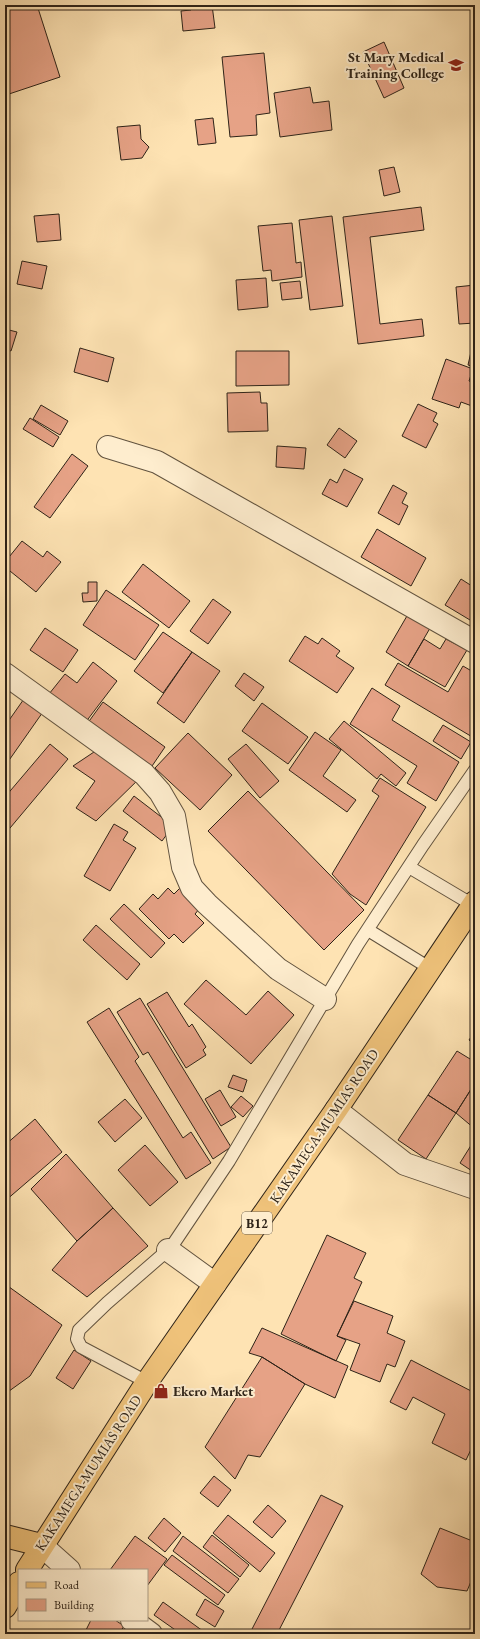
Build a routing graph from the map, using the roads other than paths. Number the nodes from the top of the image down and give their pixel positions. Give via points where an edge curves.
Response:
1 (108, 447) dead end
2 (475, 642) edge
3 (5, 674) edge
4 (475, 770) edge
5 (409, 867) junction
6 (474, 903) edge
7 (368, 930) junction
8 (431, 969) junction
9 (325, 999) junction
10 (336, 1110) junction
11 (475, 1188) edge
12 (168, 1250) junction
13 (215, 1284) junction
14 (147, 1382) junction
15 (5, 1536) edge
16 (41, 1545) junction
17 (28, 1569) edge
18 (68, 1569) edge
19 (18, 1585) edge
20 (6, 1604) edge
21 (133, 1621) edge
22 (151, 1634) edge

1 - 2 street via 157,462
3 - 9 street via 144,774 160,792 174,816 183,867 192,888 211,909 278,969
4 - 5 lane
5 - 6 lane
5 - 7 lane
6 - 8 main road, KAKAMEGA-MUMIAS ROAD / B12
7 - 8 lane
7 - 9 lane
8 - 10 main road, KAKAMEGA-MUMIAS ROAD / B12
9 - 12 lane via 229,1161
10 - 11 street via 405,1164
10 - 13 main road, KAKAMEGA-MUMIAS ROAD / B12
12 - 13 street
12 - 14 lane via 79,1330 77,1339 81,1346
13 - 14 main road, KAKAMEGA-MUMIAS ROAD / B12
14 - 16 main road, KAKAMEGA-MUMIAS ROAD / B12
15 - 16 main road
16 - 17 main road, KAKAMEGA-MUMIAS ROAD / B12
16 - 18 street
19 - 20 main road
21 - 22 street

